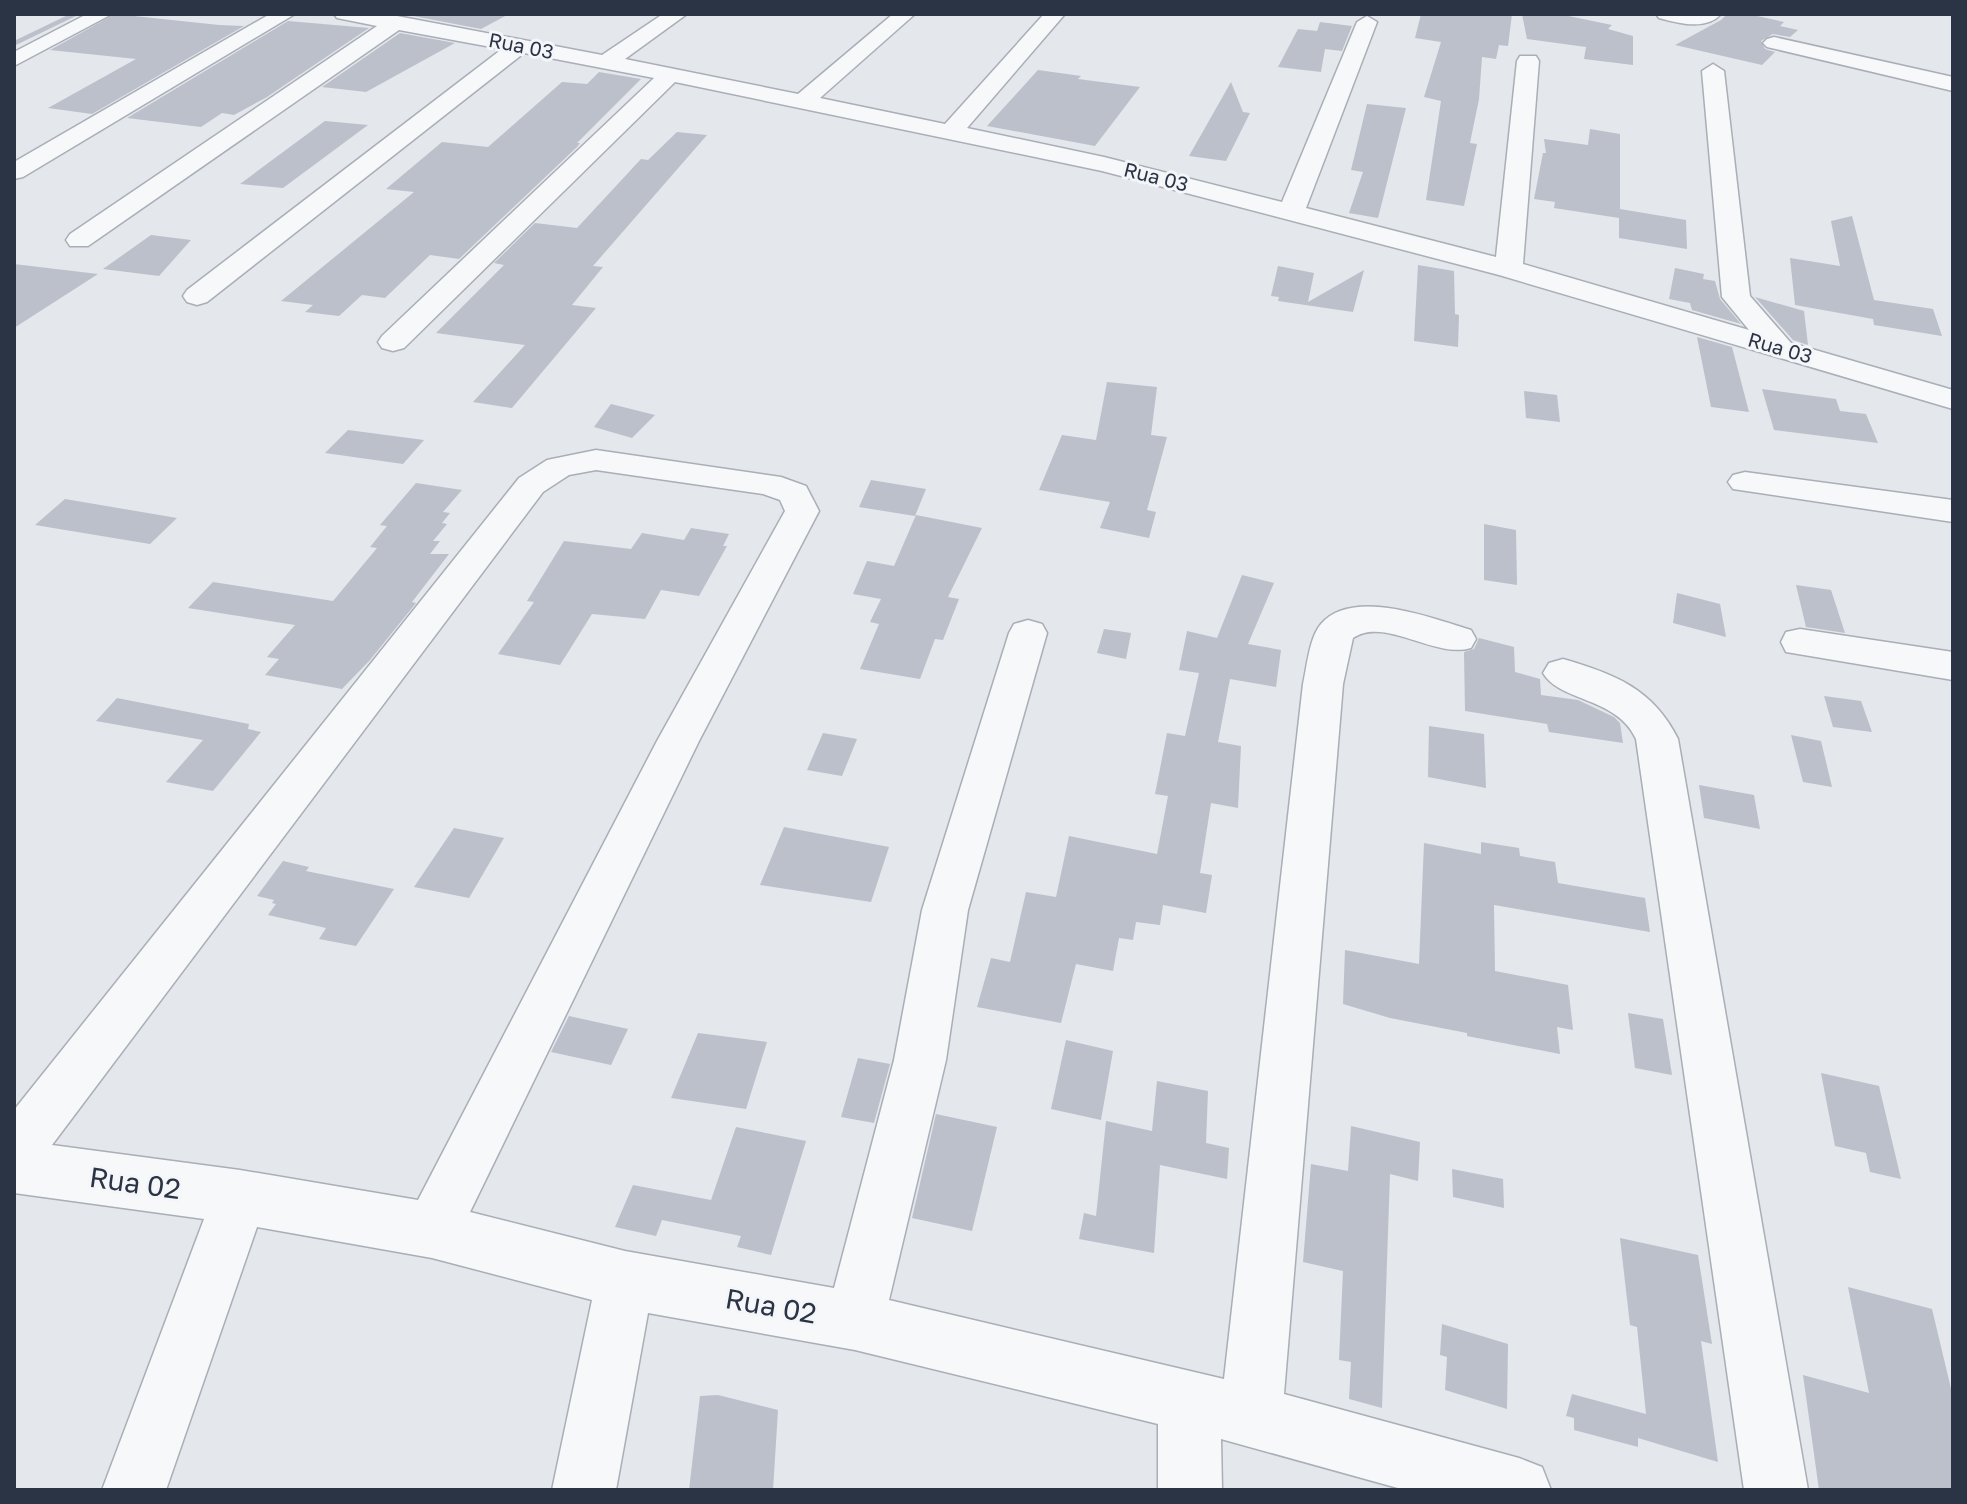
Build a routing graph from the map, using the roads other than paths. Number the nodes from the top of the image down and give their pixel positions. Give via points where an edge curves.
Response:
1 (102, 14) edge
2 (285, 14) edge
3 (344, 14) edge
4 (677, 14) edge
5 (905, 14) edge
6 (1055, 14) edge
7 (1666, 14) edge
8 (1711, 14) edge
9 (419, 21) edge
10 (1367, 22) dead end
11 (1774, 43) dead end
12 (520, 46) junction
13 (14, 60) edge
14 (1528, 61) dead end
15 (605, 63) junction
16 (1713, 71) dead end
17 (670, 74) junction
18 (1953, 84) edge
19 (803, 101) junction
20 (951, 132) junction
21 (14, 172) edge
22 (1292, 210) junction
23 (79, 240) dead end
24 (1509, 269) junction
25 (197, 296) dead end
26 (393, 342) dead end
27 (1780, 348) junction
28 (1953, 400) edge
29 (1745, 482) dead end
30 (1953, 511) edge
31 (1028, 633) dead end
32 (1457, 639) dead end
33 (1800, 642) dead end
34 (1953, 666) edge
35 (1563, 673) dead end
36 (14, 1152) edge
37 (14, 1167) edge
38 (240, 1197) junction
39 (432, 1230) junction
40 (625, 1280) junction
41 (855, 1321) junction
42 (1189, 1401) junction
43 (1251, 1416) junction
44 (134, 1490) edge
45 (584, 1490) edge
46 (1190, 1490) edge
47 (1519, 1490) edge
48 (1776, 1490) edge

1 - 13 street
2 - 21 street
3 - 9 street, Rua 03
4 - 15 street
5 - 19 street
6 - 20 street
7 - 8 street via 1697,19
9 - 12 street, Rua 03
9 - 23 street
10 - 22 street
11 - 18 street
12 - 15 street, Rua 03
12 - 25 street
14 - 24 street
15 - 17 street, Rua 03
16 - 27 street via 1736,297
17 - 19 street, Rua 03
17 - 26 street
19 - 20 street, Rua 03
20 - 22 street, Rua 03
22 - 24 street, Rua 03
24 - 27 street, Rua 03
27 - 28 street, Rua 03
29 - 30 street
31 - 41 street via 945,910 920,1060
32 - 43 street via 1381,619 1351,621 1335,632 1323,684
33 - 34 street
35 - 48 street via 1622,697 1652,723 1657,739
36 - 39 street via 531,485 559,467 596,460 769,484 794,493 802,511 678,741
37 - 38 street, Rua 02
38 - 39 street, Rua 02
38 - 44 street
39 - 40 street, Rua 02
40 - 41 street, Rua 02
40 - 45 street
41 - 42 street, Rua 02
42 - 43 street, Rua 02
42 - 46 street
43 - 47 street, Rua 02

